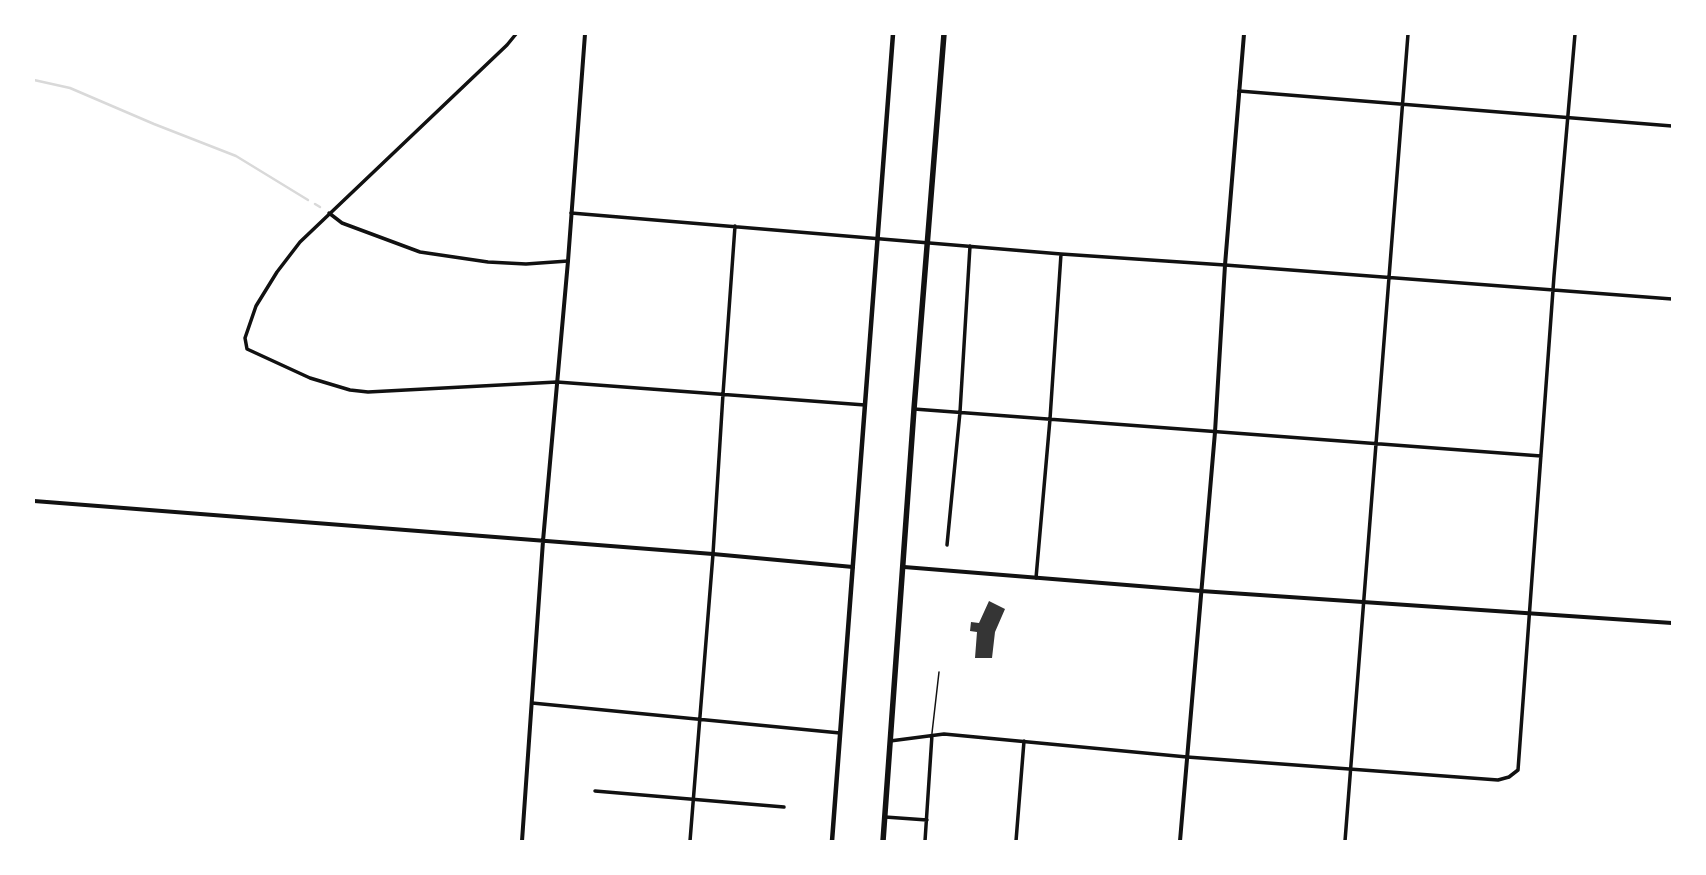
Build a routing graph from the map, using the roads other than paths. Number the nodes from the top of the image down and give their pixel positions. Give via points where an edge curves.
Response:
1 (516, 34) edge
2 (585, 34) edge
3 (893, 34) edge
4 (944, 34) edge
5 (1244, 34) edge
6 (1408, 34) edge
7 (1575, 34) edge
8 (1239, 91) junction
9 (1402, 106) junction
10 (1567, 118) junction
11 (1672, 126) edge
12 (329, 213) junction
13 (571, 213) junction
14 (735, 226) junction
15 (877, 238) junction
16 (928, 242) junction
17 (970, 246) junction
18 (1061, 254) junction
19 (568, 261) junction
20 (1225, 265) junction
21 (1389, 277) junction
22 (1553, 289) junction
23 (1672, 299) edge
24 (557, 382) junction
25 (723, 394) junction
26 (866, 405) junction
27 (914, 409) junction
28 (960, 412) junction
29 (1050, 419) junction
30 (1215, 432) junction
31 (1376, 444) junction
32 (1541, 456) junction
33 (34, 501) edge
34 (543, 541) junction
35 (947, 545) dead end
36 (713, 554) junction
37 (904, 567) junction
38 (853, 568) junction
39 (1036, 578) junction
40 (1201, 591) junction
41 (1364, 602) junction
42 (1530, 614) junction
43 (1672, 623) edge
44 (939, 672) dead end
45 (532, 703) junction
46 (699, 719) junction
47 (840, 733) junction
48 (932, 735) junction
49 (890, 741) junction
50 (1024, 741) junction
51 (1187, 757) junction
52 (1351, 768) junction
53 (596, 791) dead end
54 (693, 799) junction
55 (784, 807) dead end
56 (885, 817) junction
57 (927, 820) junction
58 (522, 841) edge
59 (690, 841) edge
60 (832, 841) edge
61 (883, 841) edge
62 (925, 841) edge
63 (1016, 841) edge
64 (1180, 841) edge
65 (1345, 841) edge

1 - 12 street
2 - 13 street
3 - 15 main road
4 - 16 highway
5 - 8 street
6 - 9 street
7 - 10 street
8 - 9 street
8 - 20 street
9 - 10 street
9 - 21 street
10 - 11 street
10 - 22 street
12 - 19 street via 342,223 420,252 488,262 526,264
12 - 24 street via 300,242 256,306 245,338 247,349 310,378 350,390 368,392
13 - 14 street
13 - 19 street
14 - 15 street
14 - 25 street
15 - 16 street
15 - 26 main road
16 - 17 street
16 - 27 highway
17 - 18 street
17 - 28 street
18 - 20 street
18 - 29 street
19 - 24 street
20 - 21 street
20 - 30 street
21 - 22 street
21 - 31 street
22 - 23 street
22 - 32 street
24 - 25 street
24 - 34 street
25 - 26 street
25 - 36 street
26 - 38 main road
27 - 28 street
27 - 37 highway
28 - 29 street
28 - 35 street
29 - 30 street
29 - 39 street
30 - 31 street
30 - 40 street
31 - 32 street
31 - 41 street
32 - 42 street
33 - 34 street
34 - 36 street
34 - 45 street
36 - 38 street
36 - 46 street
37 - 39 street
37 - 49 highway
38 - 47 main road
39 - 40 street
40 - 41 street
40 - 51 street
41 - 42 street
41 - 52 street
42 - 43 street
42 - 52 street via 1518,770 1509,777 1498,780
44 - 48 lane
45 - 46 street
45 - 58 street
46 - 47 street
46 - 54 street
47 - 60 main road
48 - 49 street
48 - 50 street
48 - 57 street
49 - 56 highway
50 - 51 street
50 - 63 street
51 - 52 street
51 - 64 street
52 - 65 street
53 - 54 street
54 - 55 street
54 - 59 street
56 - 57 street
56 - 61 highway
57 - 62 street

